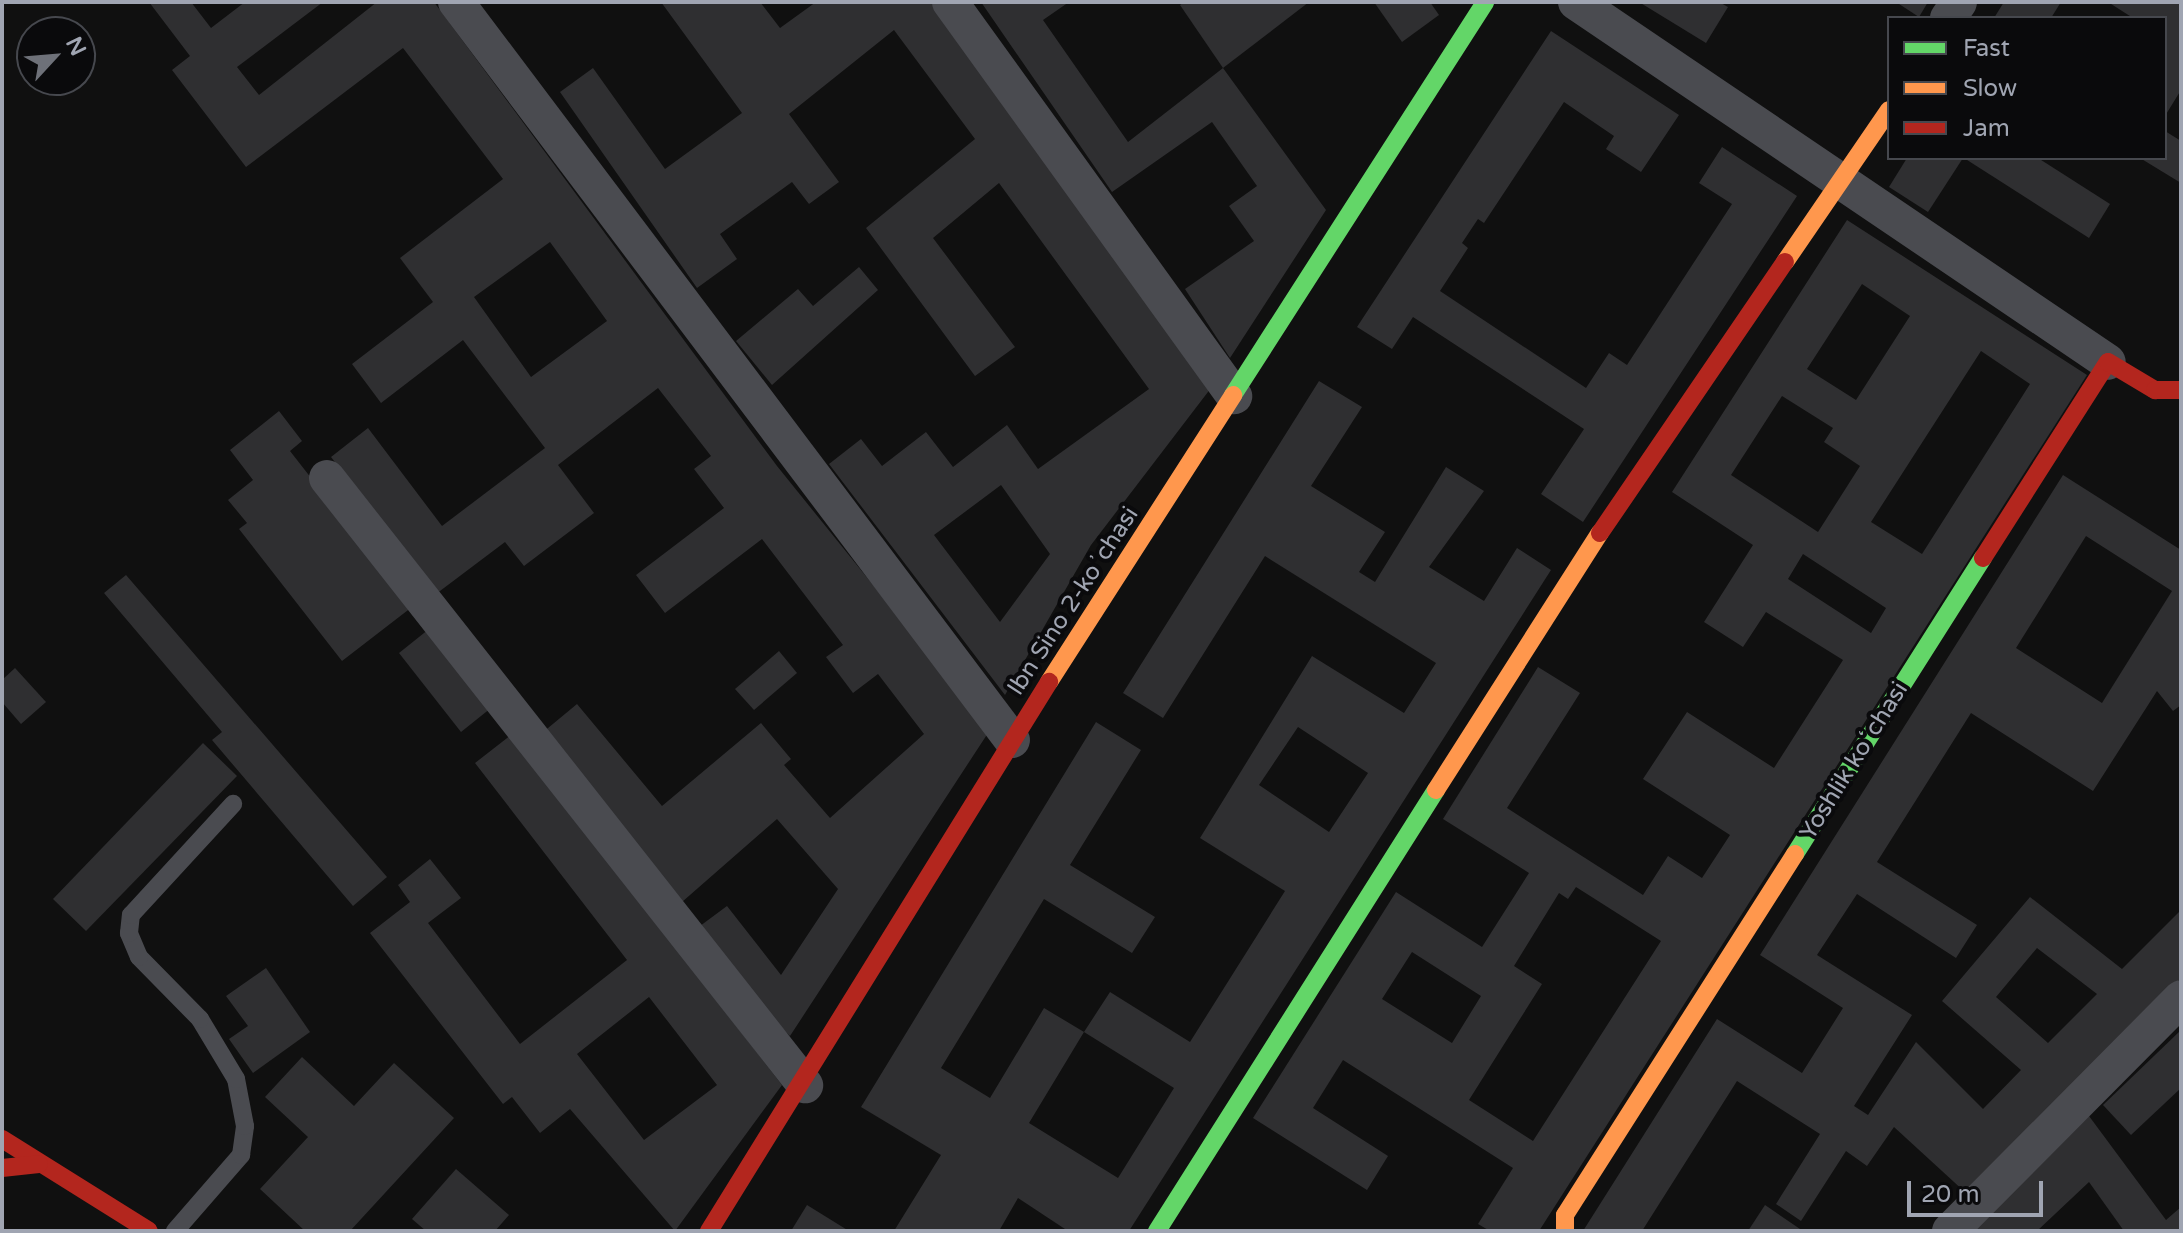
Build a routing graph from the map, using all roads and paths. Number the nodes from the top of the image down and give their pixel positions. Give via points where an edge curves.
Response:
1 (456, 2) edge
2 (950, 2) edge
3 (1576, 2) edge
4 (1470, 9) edge
5 (1887, 113) edge
6 (1841, 184) junction
7 (2108, 362) junction
8 (2181, 390) edge
9 (1234, 396) junction
10 (327, 478) dead end
11 (1012, 740) junction
12 (233, 804) dead end
13 (2181, 998) edge
14 (805, 1085) junction
15 (2, 1139) edge
16 (39, 1164) junction
17 (2, 1168) edge
18 (149, 1231) edge
19 (175, 1231) edge
20 (709, 1231) edge
21 (1157, 1231) edge
22 (1565, 1231) edge
23 (1950, 1231) edge

1 - 11 street
2 - 9 street
3 - 6 street
4 - 9 main road, Ibn Sino 2-koʼchasi
5 - 6 main road
6 - 7 street
6 - 21 main road via 1573,573
7 - 8 main road via 2155,390
7 - 22 main road, Yoshlik koʻchasi via 1565,1215
9 - 11 main road, Ibn Sino 2-koʼchasi
10 - 14 street
11 - 14 main road, Ibn Sino 2-koʼchasi
12 - 19 lane via 131,915 129,933 139,957 200,1019 229,1066 245,1126 241,1155
13 - 23 street
14 - 20 main road, Ibn Sino 2-koʼchasi
15 - 16 main road
16 - 17 main road
16 - 18 main road

